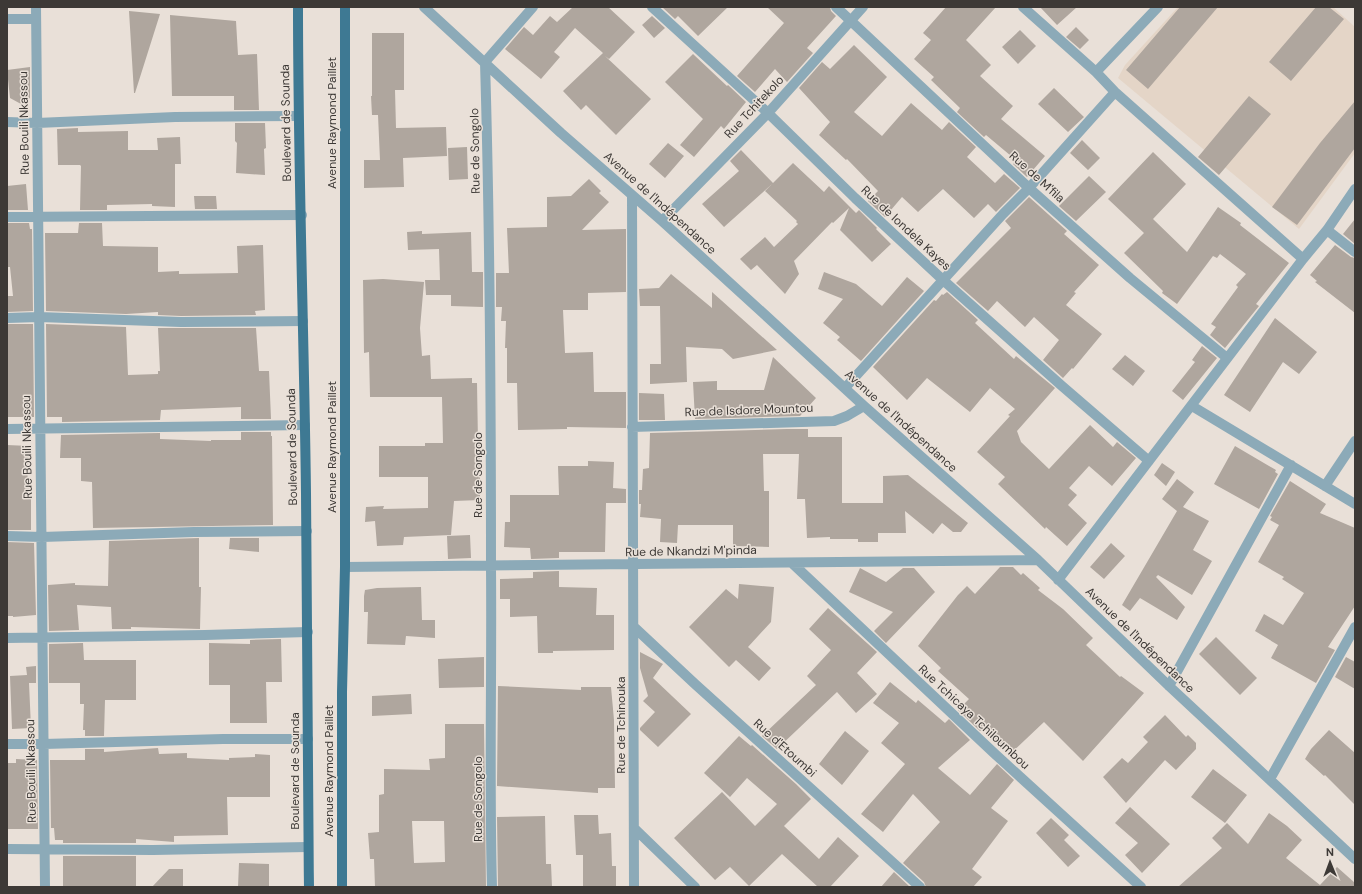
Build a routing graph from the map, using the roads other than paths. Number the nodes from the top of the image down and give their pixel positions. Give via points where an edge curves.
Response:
1 (36, 7) edge
2 (298, 7) edge
3 (346, 7) edge
4 (424, 7) edge
5 (533, 7) edge
6 (652, 7) edge
7 (836, 7) edge
8 (863, 7) edge
9 (1023, 7) edge
10 (1158, 7) edge
11 (7, 19) edge
12 (36, 19) junction
13 (850, 21) junction
14 (485, 62) junction
15 (1096, 72) junction
16 (1115, 92) junction
17 (768, 113) junction
18 (298, 116) junction
19 (7, 122) edge
20 (37, 123) junction
21 (1029, 188) junction
22 (1355, 189) edge
23 (632, 195) junction
24 (302, 215) junction
25 (7, 217) edge
26 (38, 217) junction
27 (662, 221) junction
28 (1328, 230) junction
29 (1355, 252) edge
30 (1303, 259) junction
31 (943, 280) junction
32 (39, 317) junction
33 (7, 318) edge
34 (303, 321) junction
35 (1227, 358) junction
36 (845, 388) junction
37 (864, 406) junction
38 (1192, 406) junction
39 (305, 425) junction
40 (632, 427) junction
41 (40, 428) junction
42 (7, 429) edge
43 (1355, 441) edge
44 (1149, 461) junction
45 (1291, 465) junction
46 (1324, 486) junction
47 (1355, 504) edge
48 (307, 531) junction
49 (7, 536) edge
50 (42, 537) junction
51 (1038, 560) junction
52 (792, 563) junction
53 (633, 564) junction
54 (491, 567) junction
55 (345, 568) junction
56 (1058, 580) junction
57 (634, 627) junction
58 (1355, 627) edge
59 (308, 632) junction
60 (7, 638) edge
61 (43, 638) junction
62 (1169, 686) junction
63 (308, 739) junction
64 (7, 744) edge
65 (44, 744) junction
66 (1270, 779) junction
67 (634, 828) junction
68 (308, 847) junction
69 (45, 848) junction
70 (7, 849) edge
71 (1355, 859) edge
72 (45, 887) edge
73 (309, 887) edge
74 (342, 887) edge
75 (492, 887) edge
76 (634, 887) edge
77 (695, 887) edge
78 (920, 887) edge
79 (1141, 887) edge

1 - 12 street, Rue Bouili Nkassou
2 - 18 main road, Boulevard de Sounda
3 - 55 main road, Avenue Raymond Paillet
4 - 14 street, Avenue de l'Indépendance
5 - 14 street
6 - 17 street, Rue de londela Kayes
7 - 13 street, Rue de M'fila
8 - 13 street, Rue Tchitekolo
9 - 15 street
10 - 15 street
11 - 12 street
12 - 20 street, Rue Bouili Nkassou
13 - 17 street, Rue Tchitekolo
13 - 21 street, Rue de M'fila
14 - 23 street, Avenue de l'Indépendance
14 - 54 street, Rue de Songolo
15 - 16 street
16 - 21 street
16 - 30 street
17 - 27 street, Rue Tchitekolo
17 - 31 street, Rue de londela Kayes
18 - 20 street via 175,117
18 - 24 main road, Boulevard de Sounda
19 - 20 street
20 - 26 street, Rue Bouili Nkassou
21 - 31 street
21 - 35 street, Rue de M'fila via 1130,278
22 - 28 street
23 - 27 street, Avenue de l'Indépendance
23 - 40 street, Rue de Tchinouka
24 - 26 street
24 - 34 main road, Boulevard de Sounda
25 - 26 street
26 - 32 street, Rue Bouili Nkassou
27 - 36 street, Avenue de l'Indépendance
28 - 29 street
28 - 30 street
30 - 35 street
31 - 36 street
31 - 44 street, Rue de londela Kayes
32 - 33 street
32 - 34 street via 181,322
32 - 41 street, Rue Bouili Nkassou
34 - 39 main road, Boulevard de Sounda
35 - 38 street
36 - 37 street, Avenue de l'Indépendance
37 - 40 street, Rue de Isdore Mountou via 834,421
37 - 51 street, Avenue de l'Indépendance
38 - 44 street
38 - 45 street
39 - 41 street
39 - 48 main road, Boulevard de Sounda
40 - 53 street, Rue de Tchinouka
41 - 42 street
41 - 50 street, Rue Bouili Nkassou
43 - 46 street
44 - 56 street
45 - 46 street
45 - 62 street
46 - 47 street
48 - 50 street
48 - 59 main road, Boulevard de Sounda
49 - 50 street
50 - 61 street, Rue Bouili Nkassou
51 - 52 street, Rue de Nkandzi M'pinda
51 - 56 street, Avenue de l'Indépendance
52 - 53 street, Rue de Nkandzi M'pinda
52 - 79 street, Rue Tchicaya Tchiloumbou
53 - 54 street, Rue de Nkandzi M'pinda
53 - 57 street, Rue de Tchinouka
54 - 55 street, Rue de Nkandzi M'pinda
54 - 75 street, Rue de Songolo
55 - 74 main road, Avenue Raymond Paillet
56 - 62 street, Avenue de l'Indépendance
57 - 67 street, Rue de Tchinouka
57 - 78 street, Rue d'Etoumbi
58 - 66 street
59 - 61 street
59 - 63 main road, Boulevard de Sounda
60 - 61 street
61 - 65 street, Rue Bouili Nkassou
62 - 66 street, Avenue de l'Indépendance
63 - 65 street
63 - 68 main road, Boulevard de Sounda
64 - 65 street
65 - 69 street, Rue Bouili Nkassou
66 - 71 street, Avenue de l'Indépendance
67 - 76 street, Rue de Tchinouka
67 - 77 street
68 - 69 street via 153,850
68 - 73 main road, Boulevard de Sounda
69 - 70 street
69 - 72 street, Rue Bouili Nkassou

